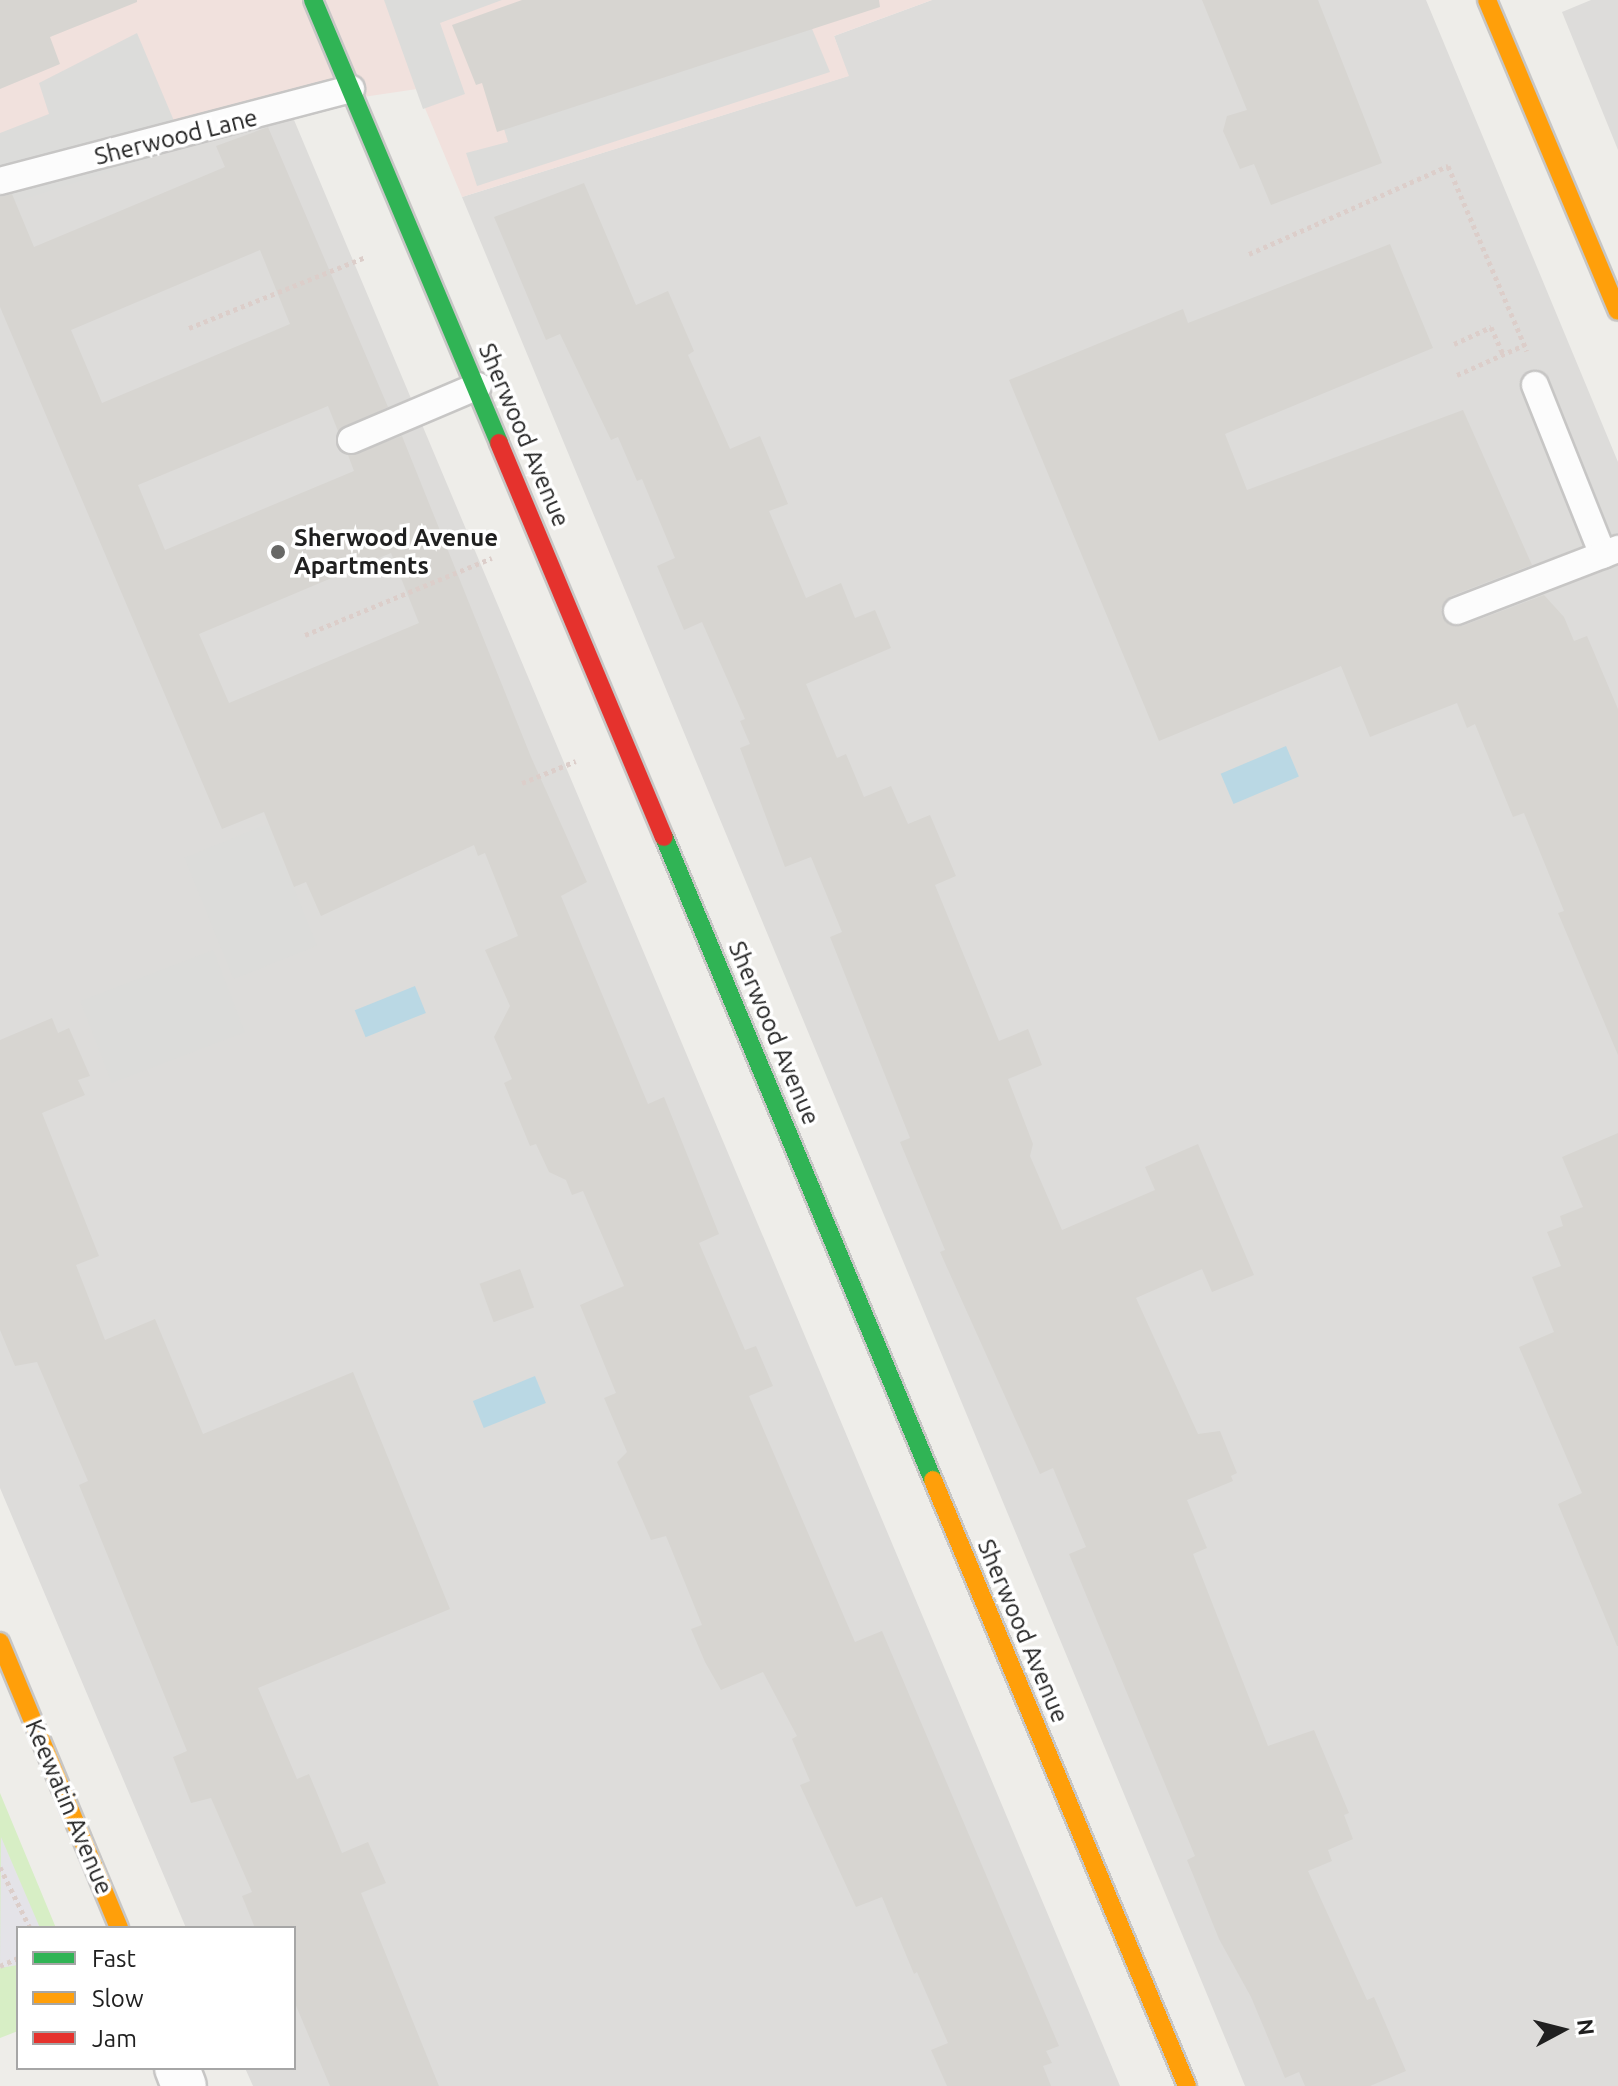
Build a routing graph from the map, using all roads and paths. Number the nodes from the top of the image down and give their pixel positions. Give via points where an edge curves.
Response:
1 (313, 0) edge
2 (1487, 0) edge
3 (351, 89) junction
4 (0, 181) edge
5 (1249, 254) dead end
6 (366, 257) dead end
7 (1618, 311) edge
8 (189, 328) dead end
9 (1454, 344) dead end
10 (1524, 345) junction
11 (1503, 354) junction
12 (1457, 375) dead end
13 (1535, 385) joint
14 (478, 386) junction
15 (351, 440) dead end
16 (1610, 552) edge
17 (492, 558) dead end
18 (1457, 611) dead end
19 (305, 635) dead end
20 (576, 761) dead end
21 (522, 783) dead end
22 (0, 1642) edge
23 (0, 1867) edge
24 (29, 1926) edge
25 (118, 1926) edge
26 (1187, 2086) edge

1 - 3 street, Sherwood Avenue
2 - 7 street
3 - 4 lane, Sherwood Lane
3 - 14 street, Sherwood Avenue
5 - 10 path via 1448,166
6 - 8 path
9 - 11 path via 1491,327
10 - 11 path
10 - 13 path
11 - 12 path
13 - 16 lane
14 - 15 lane
14 - 26 street, Sherwood Avenue
16 - 18 lane
17 - 19 path
20 - 21 path
22 - 25 street, Keewatin Avenue
23 - 24 path

